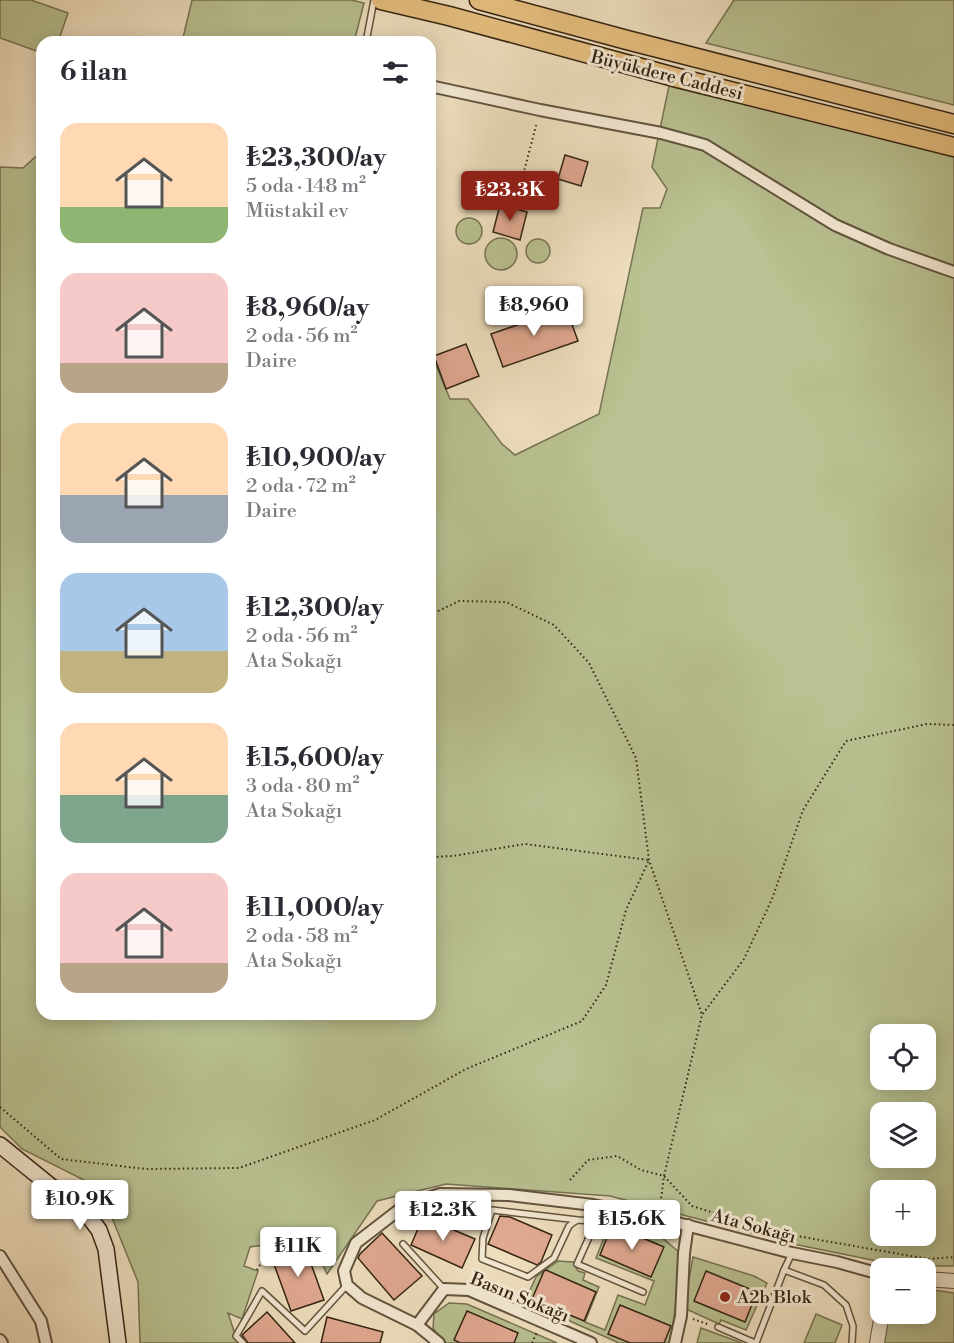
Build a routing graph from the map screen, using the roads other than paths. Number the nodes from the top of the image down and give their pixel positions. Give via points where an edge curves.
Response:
1 (374, 0) edge
2 (381, 0) edge
3 (479, 0) edge
4 (367, 36) edge
5 (525, 36) junction
6 (627, 40) junction
7 (436, 87) edge
8 (954, 123) edge
9 (954, 147) edge
10 (954, 272) edge
11 (2, 1149) edge
12 (593, 1205) junction
13 (578, 1220) junction
14 (591, 1221) junction
15 (688, 1226) junction
16 (404, 1244) dead end
17 (792, 1253) junction
18 (0, 1256) edge
19 (784, 1270) junction
20 (870, 1271) edge
21 (936, 1280) edge
22 (954, 1281) edge
23 (348, 1285) junction
24 (444, 1289) junction
25 (643, 1292) dead end
26 (417, 1324) junction
27 (880, 1324) edge
28 (718, 1327) road end
29 (46, 1343) edge
30 (118, 1343) edge
31 (243, 1343) edge
32 (439, 1343) edge
33 (591, 1343) edge
34 (675, 1343) edge
35 (755, 1343) edge
36 (852, 1343) edge
37 (877, 1343) edge

1 - 4 lane
2 - 5 main road, Büyükdere Caddesi
3 - 6 main road, Büyükdere Caddesi
5 - 6 main road via 561,37 613,49
5 - 9 main road, Büyükdere Caddesi
6 - 8 main road, Büyükdere Caddesi
7 - 10 street via 705,145 835,225
11 - 30 main road via 90,1218 99,1230 106,1249
12 - 14 lane
12 - 15 street, Ata Sokağı
12 - 23 street, Ata Sokağı via 509,1195 440,1194 404,1206 356,1244 344,1271
13 - 13 lane via 569,1226 554,1258 528,1277 482,1259 483,1238 492,1210
13 - 14 lane
14 - 25 lane via 590,1235 577,1264
15 - 17 street, Ata Sokağı
15 - 34 street
16 - 24 lane
17 - 19 lane
17 - 20 street, Ata Sokağı
18 - 29 street via 41,1321
19 - 35 lane
19 - 36 lane via 824,1285 846,1305 853,1326
21 - 22 street
23 - 26 street via 362,1298
23 - 31 lane via 305,1331 262,1291 236,1336
24 - 26 street, Basın Sokağı
24 - 33 street, Basın Sokağı via 469,1290
26 - 32 street
27 - 37 street
28 - 35 lane

